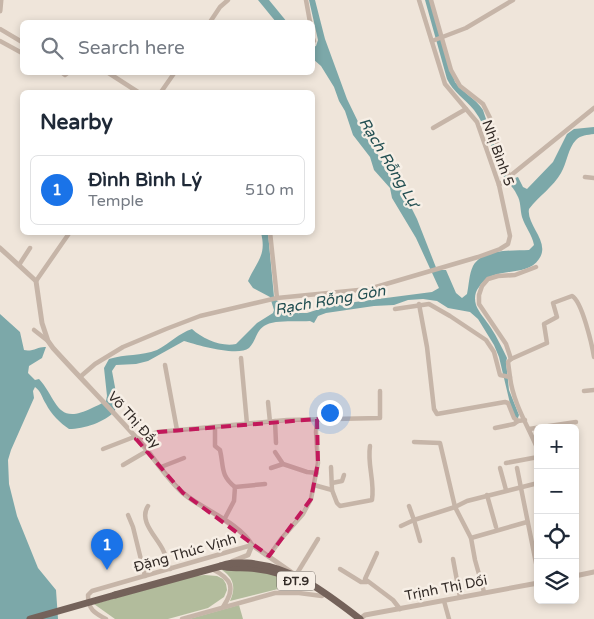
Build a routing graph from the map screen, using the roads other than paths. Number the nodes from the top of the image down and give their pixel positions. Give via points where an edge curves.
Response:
1 (1, 0) edge
2 (228, 0) edge
3 (306, 0) edge
4 (419, 0) edge
5 (432, 0) edge
6 (512, 0) edge
7 (0, 11) edge
8 (211, 20) edge
9 (310, 20) edge
10 (0, 29) edge
11 (442, 38) junction
12 (0, 41) edge
13 (20, 41) edge
14 (433, 41) junction
15 (20, 52) edge
16 (112, 75) edge
17 (173, 75) edge
18 (135, 90) edge
19 (162, 90) edge
20 (594, 108) edge
21 (466, 109) junction
22 (433, 128) dead end
23 (585, 177) dead end
24 (508, 178) junction
25 (594, 178) edge
26 (499, 185) junction
27 (68, 235) edge
28 (270, 235) edge
29 (0, 248) edge
30 (30, 248) dead end
31 (19, 265) junction
32 (536, 267) dead end
33 (36, 281) junction
34 (274, 298) junction
35 (419, 304) junction
36 (395, 309) dead end
37 (34, 330) dead end
38 (48, 341) junction
39 (594, 357) edge
40 (241, 358) dead end
41 (511, 359) junction
42 (166, 365) dead end
43 (80, 377) junction
44 (507, 377) junction
45 (594, 390) edge
46 (380, 391) dead end
47 (584, 391) dead end
48 (268, 402) dead end
49 (317, 419) junction
50 (525, 420) junction
51 (518, 421) junction
52 (272, 422) junction
53 (576, 422) dead end
54 (247, 424) junction
55 (215, 427) junction
56 (496, 428) dead end
57 (529, 429) junction
58 (177, 430) junction
59 (135, 438) junction
60 (534, 441) edge
61 (414, 442) dead end
62 (276, 443) dead end
63 (370, 446) dead end
64 (103, 450) dead end
65 (147, 450) junction
66 (275, 452) dead end
67 (184, 458) dead end
68 (534, 458) edge
69 (506, 463) dead end
70 (283, 464) junction
71 (122, 465) dead end
72 (331, 467) dead end
73 (161, 468) junction
74 (271, 468) dead end
75 (500, 468) dead end
76 (517, 468) dead end
77 (317, 473) junction
78 (344, 475) dead end
79 (332, 483) junction
80 (534, 483) edge
81 (265, 484) dead end
82 (314, 485) junction
83 (235, 487) junction
84 (520, 487) junction
85 (332, 490) junction
86 (506, 490) junction
87 (487, 495) junction
88 (148, 506) dead end
89 (409, 506) dead end
90 (455, 507) junction
91 (128, 515) dead end
92 (224, 520) junction
93 (414, 520) junction
94 (527, 522) junction
95 (401, 526) dead end
96 (496, 527) dead end
97 (471, 538) junction
98 (318, 539) dead end
99 (420, 541) dead end
100 (252, 545) junction
101 (377, 553) dead end
102 (269, 556) junction
103 (453, 559) dead end
104 (535, 559) edge
105 (224, 564) junction
106 (211, 568) junction
107 (170, 569) junction
108 (340, 569) dead end
109 (594, 572) edge
110 (296, 575) junction
111 (579, 575) edge
112 (145, 576) junction
113 (367, 582) junction
114 (534, 584) edge
115 (484, 592) junction
116 (322, 596) junction
117 (460, 597) junction
118 (444, 601) junction
119 (223, 607) junction
120 (400, 609) junction
121 (30, 619) edge
122 (106, 619) edge
123 (182, 619) edge
124 (354, 619) edge
125 (360, 619) edge
126 (449, 619) edge

1 - 7 street
2 - 8 street
3 - 9 street
4 - 14 street, Nhị Bình 5
5 - 11 street
6 - 11 street via 466,28
10 - 13 street
11 - 14 street
11 - 24 street via 451,70 460,86 483,104 490,118
12 - 15 street
14 - 21 street, Nhị Bình 5 via 444,84
16 - 18 street
17 - 19 street
20 - 24 street
21 - 22 street
21 - 26 street, Nhị Bình 5 via 477,122
23 - 25 street
24 - 26 street
26 - 34 street, Nhị Bình 5 via 510,236 509,243 500,249 369,289
27 - 33 street
28 - 34 street
29 - 31 street
30 - 31 street
31 - 33 street
32 - 41 street via 515,275 488,279 479,295 479,304 506,344
33 - 38 street, Võ Thị Đầy
34 - 43 street via 200,316 166,329 115,352
35 - 36 street
35 - 44 street via 432,304 486,340 492,348 499,373
35 - 51 street via 437,414 505,402
37 - 38 street
38 - 43 street, Võ Thị Đầy
39 - 41 street via 580,309 572,296 553,303 557,317 544,324 547,343
40 - 54 street
41 - 44 street
42 - 58 street
43 - 59 street, Võ Thị Đầy
44 - 50 street
45 - 47 street
46 - 49 street via 380,418
48 - 52 street
49 - 52 street
49 - 77 street
50 - 51 street
50 - 57 street
51 - 56 street
52 - 54 street
52 - 62 street
53 - 57 street
54 - 55 street
55 - 58 street
55 - 83 street via 215,446 220,450 222,471
57 - 60 street
58 - 59 street
59 - 64 street
59 - 65 street, Võ Thị Đầy
61 - 90 street via 440,443
63 - 85 street via 372,500 340,506
65 - 71 street
65 - 73 street, Võ Thị Đầy
66 - 70 street
67 - 73 street
68 - 69 street
70 - 74 street
70 - 77 street
72 - 79 street
73 - 92 street, Võ Thị Đầy via 183,493
75 - 86 street
76 - 84 street
77 - 82 street
78 - 79 street via 342,481
79 - 85 street
80 - 84 street
81 - 83 street
82 - 85 street
82 - 102 street via 303,514
83 - 92 street via 234,501
84 - 86 street
84 - 94 street
86 - 87 street
87 - 90 street
87 - 96 street
88 - 107 street via 145,518
89 - 93 street
90 - 93 street
90 - 97 street
91 - 112 street
92 - 100 street, Võ Thị Đầy
93 - 95 street
93 - 99 street
94 - 97 street
94 - 104 street
97 - 115 street
98 - 110 street
100 - 102 street, Võ Thị Đầy
100 - 105 street, Đặng Thúc Vịnh via 248,555
100 - 107 street, Đặng Thúc Vịnh
101 - 113 street via 366,575
102 - 110 street, Võ Thị Đầy
103 - 117 street
105 - 106 main road, ĐT.9
105 - 110 main road, ĐT.9 via 256,564
105 - 116 main road, ĐT.9 via 228,568 279,574
106 - 119 street via 226,578 231,588
106 - 121 main road, ĐT.9, bridge
107 - 112 street, Đặng Thúc Vịnh
108 - 113 street via 361,582
109 - 111 street
110 - 125 main road, ĐT.9
112 - 122 street, Đặng Thúc Vịnh via 88,594 90,608
113 - 120 street
114 - 115 street, Trịnh Thị Dối
115 - 117 street, Trịnh Thị Dối
116 - 119 street via 275,593
116 - 124 main road, ĐT.9
117 - 118 street, Trịnh Thị Dối
118 - 120 street, Trịnh Thị Dối
118 - 126 street
119 - 123 street
120 - 125 street, Trịnh Thị Dối via 365,615

